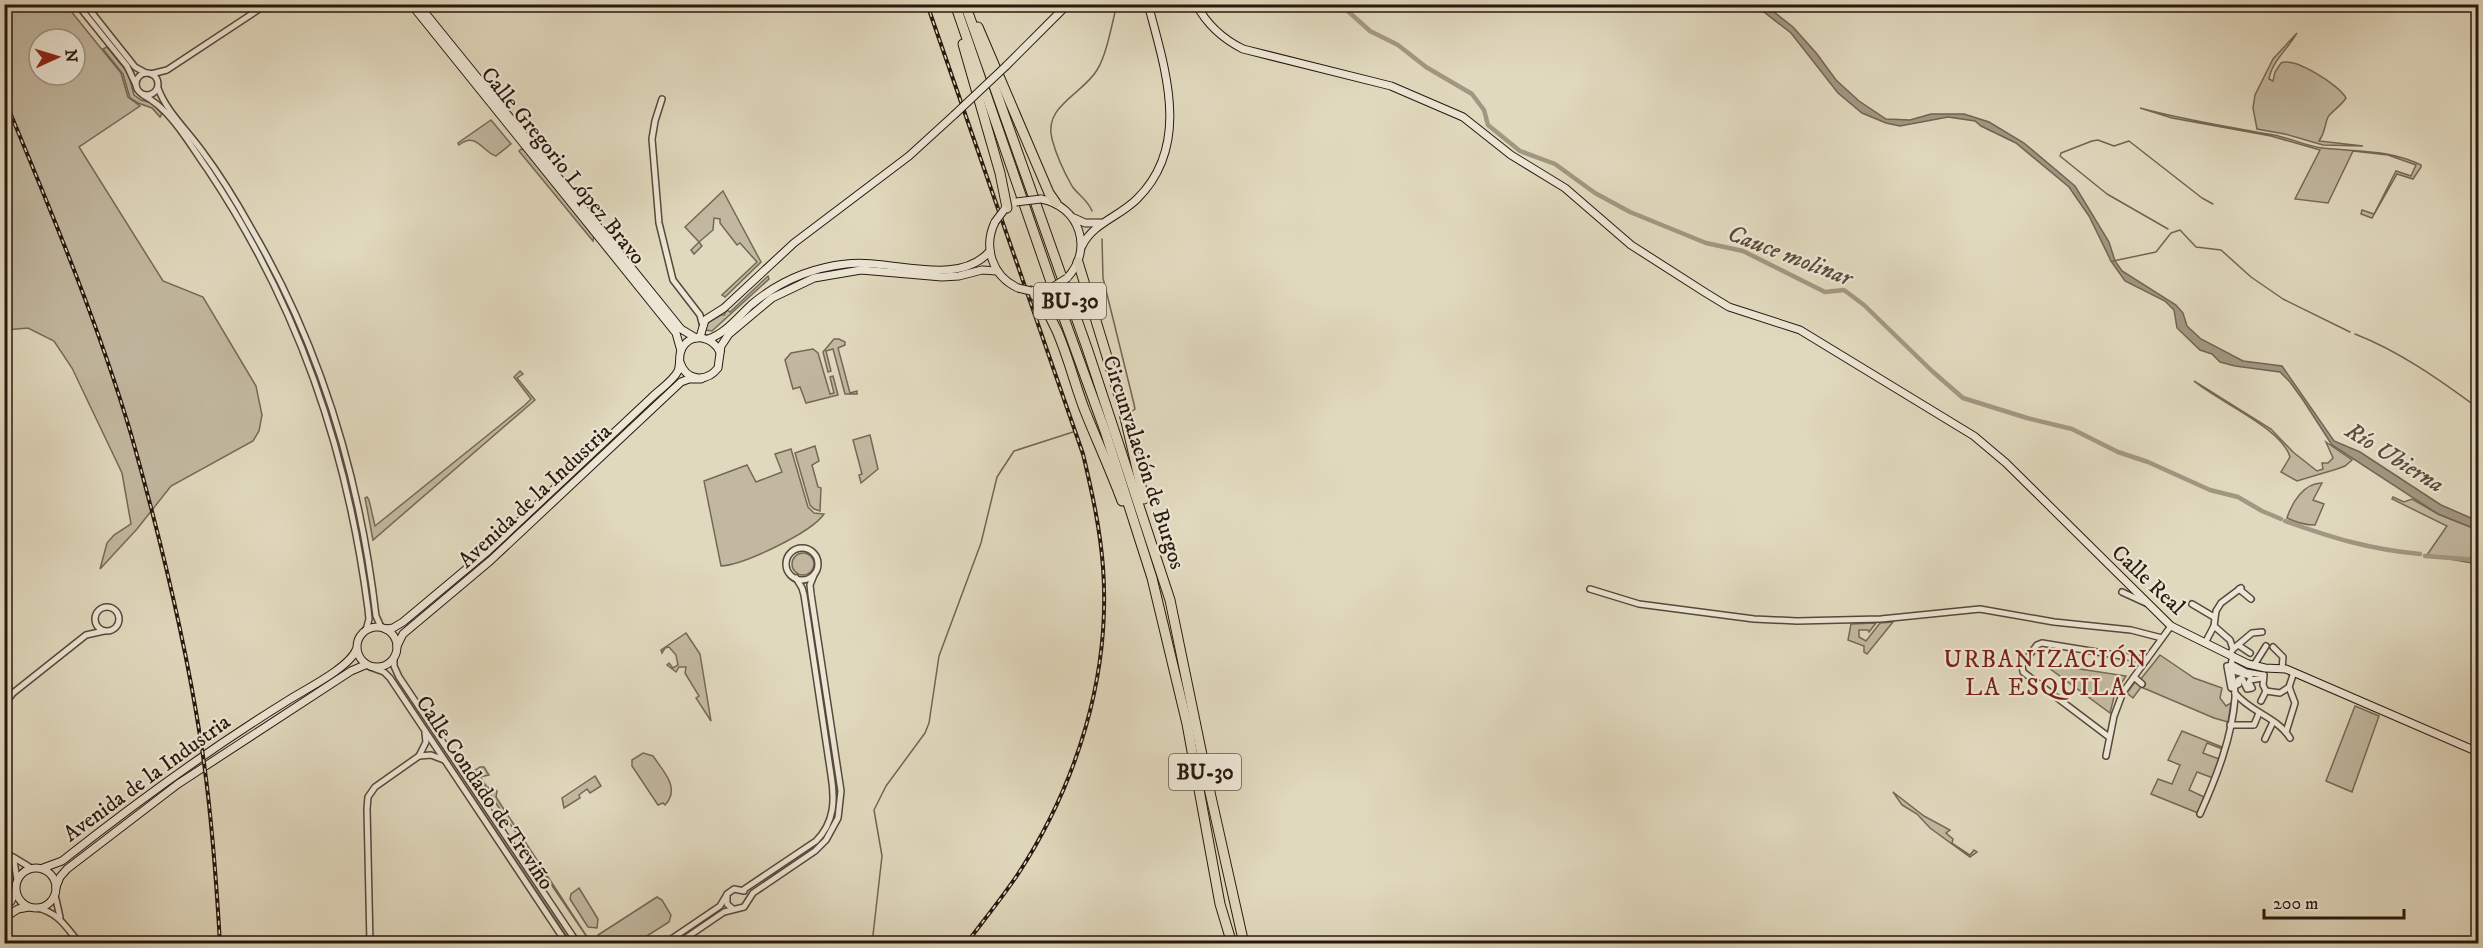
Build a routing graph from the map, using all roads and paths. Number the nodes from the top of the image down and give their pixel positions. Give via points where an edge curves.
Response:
1 (77, 4) edge
2 (85, 4) edge
3 (267, 4) edge
4 (411, 4) edge
5 (418, 4) edge
6 (951, 4) edge
7 (955, 4) edge
8 (967, 4) edge
9 (1068, 4) edge
10 (1148, 4) edge
11 (1196, 4) edge
12 (167, 70) junction
13 (148, 74) junction
14 (136, 85) junction
15 (158, 86) junction
16 (143, 95) junction
17 (662, 99) dead end
18 (1056, 203) junction
19 (1009, 207) junction
20 (1074, 218) junction
21 (1106, 222) junction
22 (1082, 246) junction
23 (990, 251) junction
24 (1078, 262) junction
25 (997, 271) junction
26 (1031, 291) junction
27 (696, 310) junction
28 (717, 313) junction
29 (702, 323) junction
30 (701, 338) junction
31 (720, 352) junction
32 (680, 356) junction
33 (701, 379) junction
34 (814, 575) junction
35 (796, 578) junction
36 (1152, 578) junction
37 (1590, 589) dead end
38 (2122, 592) dead end
39 (2251, 599) dead end
40 (1170, 600) junction
41 (2146, 603) junction
42 (2193, 604) dead end
43 (95, 617) junction
44 (2214, 617) junction
45 (2171, 626) junction
46 (2214, 626) junction
47 (383, 628) junction
48 (366, 630) junction
49 (104, 631) junction
50 (2262, 633) dead end
51 (86, 635) junction
52 (2162, 638) junction
53 (2205, 643) junction
54 (397, 646) junction
55 (356, 650) junction
56 (2234, 651) junction
57 (2250, 653) dead end
58 (394, 658) junction
59 (2146, 660) junction
60 (2254, 665) junction
61 (368, 666) junction
62 (2231, 668) junction
63 (2266, 668) junction
64 (2282, 669) junction
65 (2294, 672) junction
66 (2134, 677) junction
67 (2263, 677) junction
68 (2142, 684) dead end
69 (2289, 687) junction
70 (2234, 689) junction
71 (2266, 691) junction
72 (2261, 701) dead end
73 (4, 705) edge
74 (2259, 713) junction
75 (2273, 722) junction
76 (2230, 725) junction
77 (423, 728) junction
78 (2286, 732) junction
79 (2109, 737) junction
80 (2265, 738) dead end
81 (2290, 738) dead end
82 (2478, 752) edge
83 (419, 756) junction
84 (2106, 756) dead end
85 (445, 760) junction
86 (2200, 814) dead end
87 (4, 847) edge
88 (11, 856) junction
89 (31, 868) junction
90 (43, 868) junction
91 (17, 879) junction
92 (15, 889) junction
93 (743, 890) junction
94 (56, 891) junction
95 (726, 896) junction
96 (747, 903) junction
97 (4, 907) edge
98 (33, 908) junction
99 (735, 910) junction
100 (4, 918) edge
101 (60, 919) junction
102 (80, 944) edge
103 (370, 944) edge
104 (567, 944) edge
105 (578, 944) edge
106 (664, 944) edge
107 (677, 944) edge
108 (1232, 944) edge
109 (1244, 944) edge

1 - 14 street via 126,66
2 - 13 street via 135,67
3 - 12 street
4 - 32 main road, Calle Gregorio López Bravo via 670,325 678,336
5 - 30 main road, Calle Gregorio López Bravo via 681,329
6 - 19 highway
7 - 36 highway, Circunvalación de Burgos / BU-30 via 1106,430
8 - 18 highway
8 - 40 highway, Circunvalación de Burgos / BU-30
9 - 28 main road, bridge via 954,115 880,179 786,249
10 - 21 main road via 1171,110 1169,142 1146,190
11 - 41 main road, Calle Real via 1222,36 1243,49 1385,84 1463,117 1511,155 1565,188 1631,244 1706,293 1729,307 1800,330 1974,436
12 - 13 street
12 - 15 street
13 - 14 street via 137,78
13 - 15 street
14 - 16 street
15 - 16 street via 150,95
15 - 47 street via 163,99 204,153 250,225 307,341 348,462 363,526 376,616
16 - 48 street via 166,113 223,194 270,276 303,348 331,426 352,504 368,609
17 - 27 street via 652,139 659,223 673,280
18 - 19 main road, bridge via 1026,199
18 - 20 main road
19 - 23 main road, bridge via 995,222
20 - 21 main road via 1085,223
20 - 22 main road
21 - 22 main road via 1090,232
22 - 24 main road
23 - 25 main road
23 - 30 main road via 975,265 957,270 863,262 808,272 766,294 725,329
24 - 26 main road, bridge via 1068,278 1048,290
24 - 40 highway via 1123,409
25 - 26 main road, bridge via 1018,288
25 - 31 main road via 987,269 942,278 861,270 814,278 785,290 756,310 725,338
26 - 36 highway via 1052,318
27 - 28 street
27 - 29 street
28 - 29 main road
29 - 30 main road
30 - 31 main road via 715,344
30 - 32 main road via 687,342
31 - 33 main road via 718,368
32 - 33 main road via 687,374
32 - 47 main road, Avenida de la Industria via 677,372 671,379 488,551 403,622
33 - 54 main road, Avenida de la Industria via 681,382 490,561 403,634
34 - 35 street via 804,580
34 - 35 street via 817,557 800,548 787,560 787,568
34 - 96 street via 810,587 841,811 821,846 753,893
35 - 93 street via 804,595 833,785 832,814 816,841
36 - 108 highway, Circunvalación de Burgos / BU-30 via 1187,724 1220,904
37 - 52 street via 1659,608 1765,620 1881,619 1980,609
38 - 41 street
39 - 44 street via 2240,588 2221,603
40 - 109 highway, Circunvalación de Burgos / BU-30
41 - 45 main road, Calle Real
42 - 44 street
43 - 49 street
43 - 49 street via 107,607 118,612 116,628
43 - 51 street
44 - 46 street
45 - 52 street
45 - 53 main road, Calle Real
46 - 53 street
46 - 56 street via 2230,640
47 - 48 main road
47 - 54 main road via 391,633
48 - 55 main road via 358,639
49 - 51 street
50 - 56 street via 2252,633
51 - 73 street via 13,693
52 - 59 street
53 - 56 main road, Calle Real
54 - 58 main road
55 - 61 main road
55 - 90 main road, Avenida de la Industria via 353,657 331,673 169,778 62,861
56 - 57 street
56 - 60 main road, Calle Real
56 - 62 street
58 - 61 main road via 382,667
58 - 105 street, Calle Condado de Treviño via 399,677
59 - 66 street
59 - 79 street via 2042,644 2022,664 2023,672
60 - 63 main road, Calle Real
60 - 64 street via 2269,647 2283,657
61 - 77 street, Calle Condado de Treviño via 387,675
61 - 94 main road, Avenida de la Industria via 351,671 178,784 67,869
62 - 67 street
62 - 70 street via 2227,666
63 - 64 main road, Calle Real
63 - 67 street
64 - 65 main road, Calle Real
65 - 69 street
65 - 82 main road, Calle Real
66 - 68 street
66 - 79 street via 2119,702
67 - 70 street via 2250,680 2252,688 2247,689 2242,678
67 - 71 street
69 - 71 street via 2280,693
69 - 78 street via 2295,703
70 - 74 street via 2242,701
70 - 76 street
71 - 72 street
74 - 75 street
74 - 76 street via 2254,725
75 - 78 street
75 - 80 street
76 - 86 street via 2220,765
77 - 83 street via 426,742
77 - 85 street, Calle Condado de Treviño
78 - 81 street
79 - 84 street
83 - 85 street via 431,754
83 - 103 street via 378,784 368,797
85 - 104 street, Calle Condado de Treviño
87 - 88 street
88 - 89 street
88 - 91 street
89 - 90 main road
89 - 91 main road
90 - 94 main road via 52,876
91 - 92 main road
92 - 97 main road
92 - 98 main road via 20,900
93 - 95 street via 734,888
93 - 96 street
94 - 98 main road via 48,904
94 - 101 street
95 - 99 street via 728,905
95 - 106 street via 720,906
96 - 99 street
98 - 100 main road via 18,909
98 - 101 street via 52,912
99 - 107 street via 724,912
101 - 102 street

